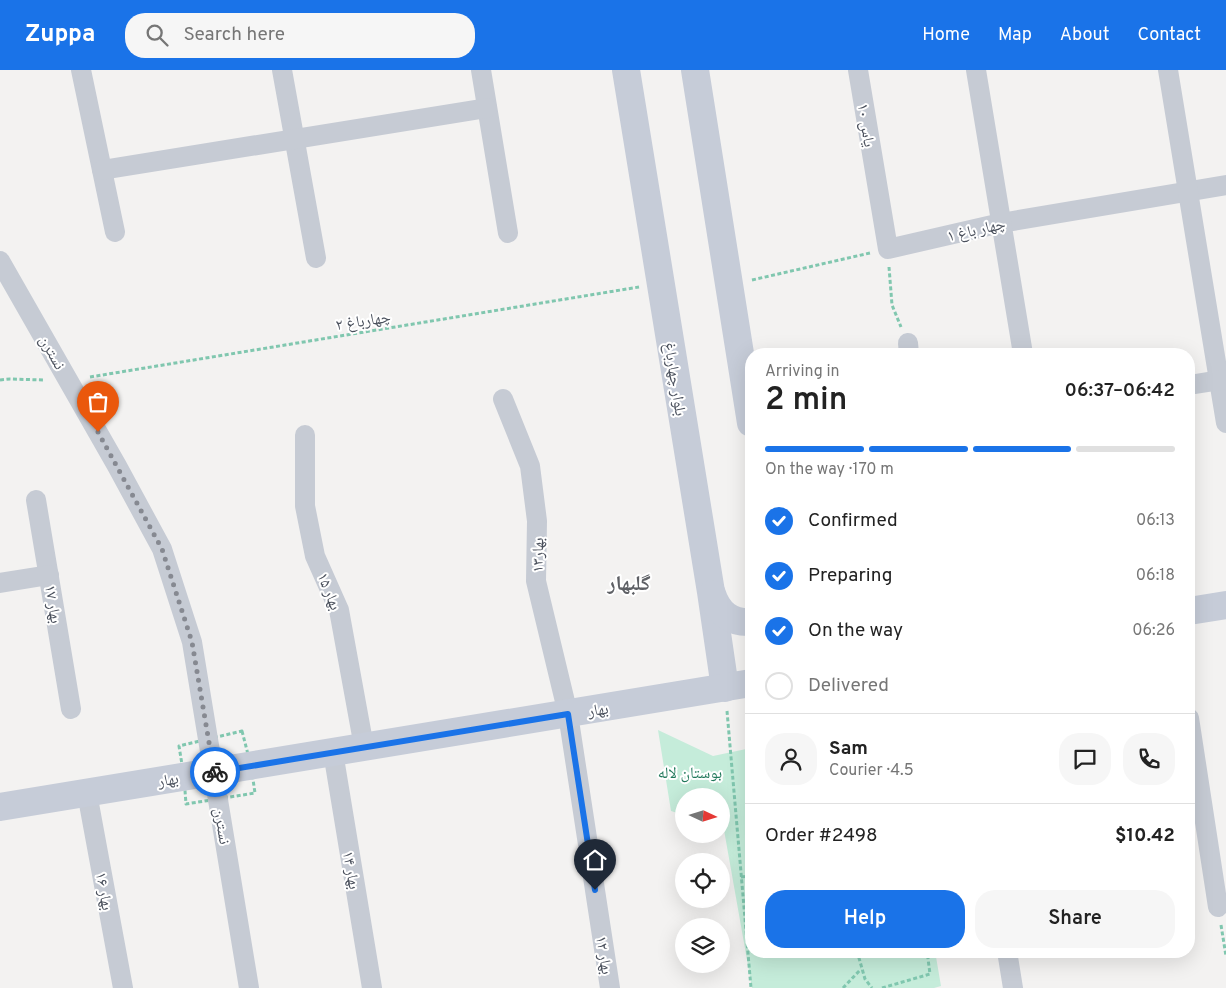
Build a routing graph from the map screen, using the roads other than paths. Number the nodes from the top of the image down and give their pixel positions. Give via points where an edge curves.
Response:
1 (81, 70) edge
2 (282, 70) edge
3 (481, 70) edge
4 (626, 70) edge
5 (695, 70) edge
6 (858, 70) edge
7 (976, 70) edge
8 (1168, 70) edge
9 (487, 108) junction
10 (294, 139) junction
11 (102, 170) junction
12 (1226, 185) edge
13 (1188, 192) junction
14 (1001, 222) junction
15 (116, 232) dead end
16 (508, 234) dead end
17 (888, 249) joint
18 (316, 258) dead end
19 (0, 261) edge
20 (1022, 348) edge
21 (1222, 379) edge
22 (1195, 384) edge
23 (745, 386) edge
24 (503, 399) dead end
25 (1226, 424) edge
26 (305, 435) dead end
27 (36, 500) dead end
28 (49, 575) junction
29 (0, 583) edge
30 (711, 592) junction
31 (1226, 605) edge
32 (1195, 610) edge
33 (745, 622) edge
34 (745, 684) edge
35 (725, 688) junction
36 (71, 709) dead end
37 (568, 714) junction
38 (364, 747) junction
39 (332, 752) junction
40 (1195, 757) edge
41 (214, 772) junction
42 (87, 793) junction
43 (0, 807) edge
44 (1218, 908) road end
45 (1008, 958) edge
46 (123, 988) edge
47 (249, 988) edge
48 (372, 988) edge
49 (610, 988) edge
50 (1012, 988) edge

1 - 11 street
2 - 10 street
3 - 9 street
4 - 30 street, بلوار چهارباغ
5 - 23 street
6 - 17 street, یاس ۱۰
7 - 14 street
8 - 13 street
9 - 10 street
9 - 16 street
10 - 11 street
10 - 18 street
11 - 15 street
12 - 13 street, چهار باغ ۱
13 - 14 street, چهار باغ ۱
13 - 21 street
14 - 17 street, چهار باغ ۱
14 - 20 street
19 - 41 street, نسترن via 162,549 192,642
21 - 22 street
21 - 25 street
24 - 37 street, بهار۱۳ via 530,466 538,521 536,581
26 - 38 street, بهار ۱۵ via 304,506 315,556 339,610
27 - 28 street, بهار ۱۷
28 - 29 street
28 - 36 street, بهار ۱۷
30 - 33 street via 724,615
30 - 35 street, بلوار چهارباغ
31 - 32 street
34 - 35 street, بهار
35 - 37 street, بهار
37 - 38 street, بهار
37 - 49 street, بهار ۱۲
38 - 39 street, بهار
39 - 41 street, بهار
39 - 48 street, بهار ۱۴
40 - 44 street
41 - 42 street, بهار
41 - 47 street, نسترن
42 - 43 street, بهار
42 - 46 street, بهار ۱۶
45 - 50 street

